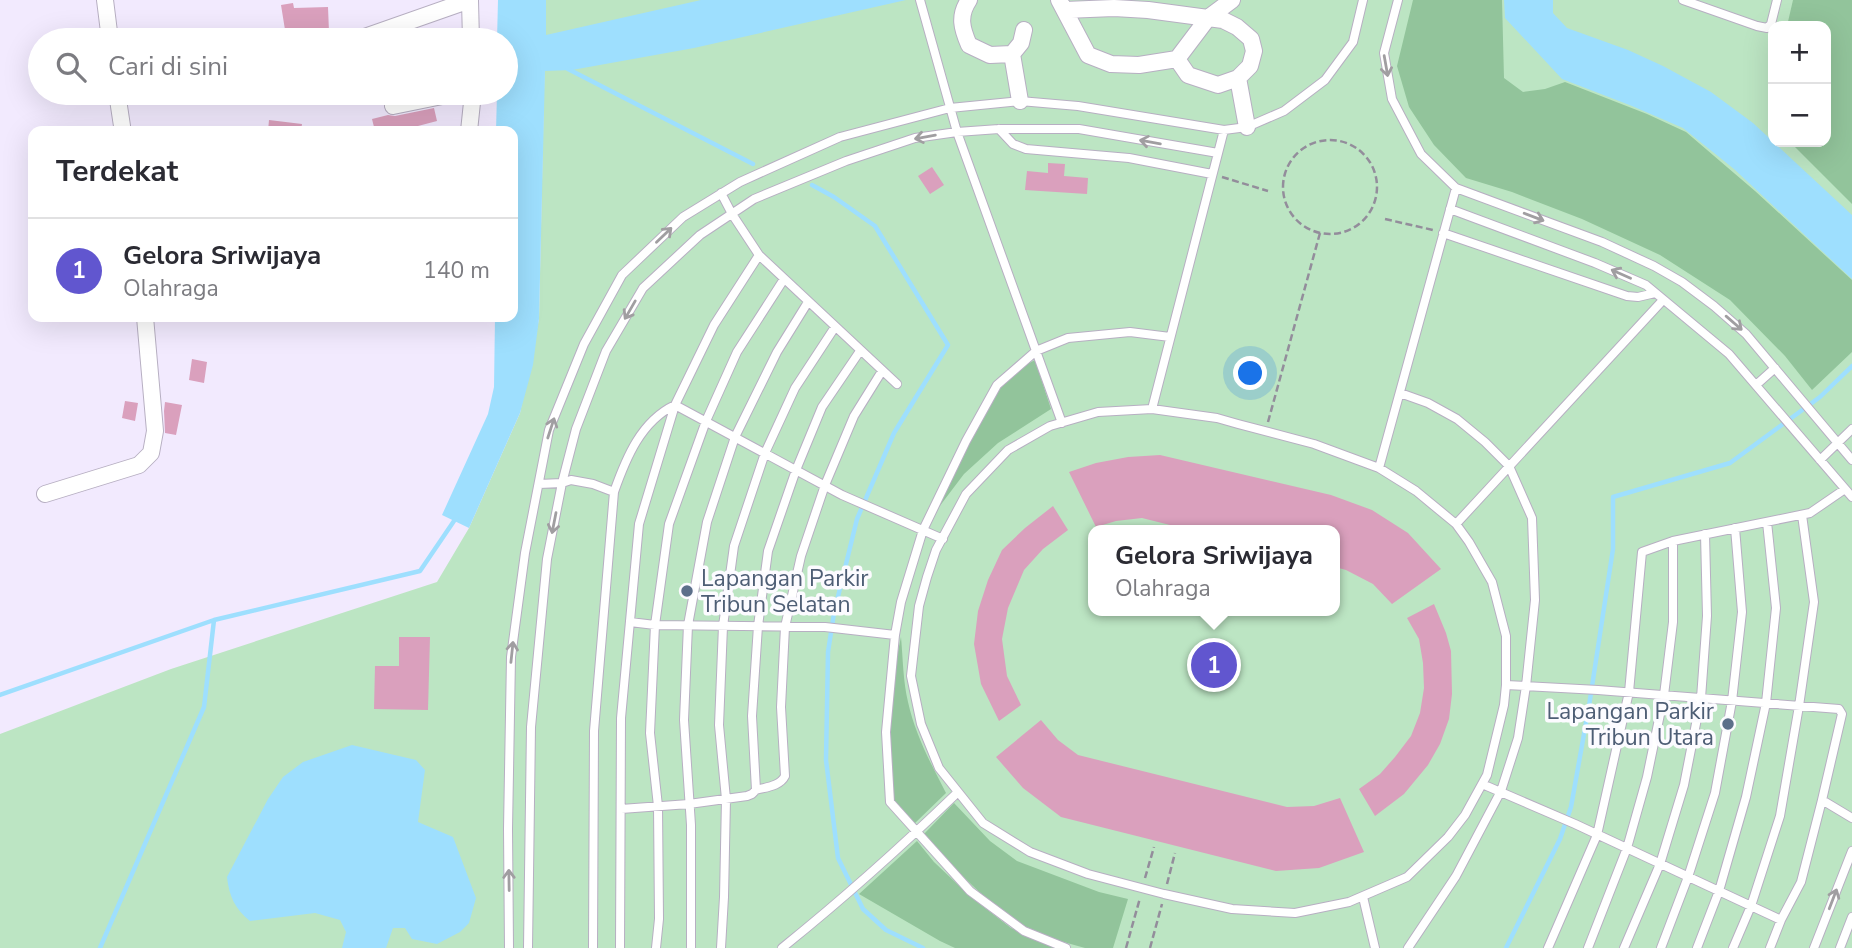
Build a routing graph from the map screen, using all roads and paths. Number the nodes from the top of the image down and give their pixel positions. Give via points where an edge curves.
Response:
1 (105, 0) edge
2 (920, 0) edge
3 (968, 0) edge
4 (1231, 0) edge
5 (1363, 0) edge
6 (1398, 0) edge
7 (1684, 0) edge
8 (1777, 0) edge
9 (470, 1) edge
10 (1700, 3) edge
11 (1062, 5) edge
12 (1208, 18) junction
13 (108, 28) edge
14 (391, 28) edge
15 (471, 28) edge
16 (1024, 30) dead end
17 (1012, 54) junction
18 (1177, 59) junction
19 (1238, 78) junction
20 (1020, 101) junction
21 (117, 105) edge
22 (398, 105) edge
23 (472, 105) edge
24 (393, 106) dead end
25 (950, 108) junction
26 (118, 126) edge
27 (470, 126) edge
28 (1247, 127) junction
29 (999, 129) junction
30 (1224, 130) junction
31 (957, 132) junction
32 (1218, 153) junction
33 (1212, 174) junction
34 (1456, 188) junction
35 (1268, 191) dead end
36 (721, 193) junction
37 (1450, 209) junction
38 (732, 214) junction
39 (1385, 219) dead end
40 (1320, 233) junction
41 (1443, 233) junction
42 (759, 255) junction
43 (784, 279) junction
44 (1655, 293) junction
45 (1663, 300) junction
46 (808, 302) junction
47 (145, 322) edge
48 (835, 327) junction
49 (1170, 337) junction
50 (860, 351) junction
51 (1036, 351) junction
52 (1776, 368) junction
53 (882, 371) junction
54 (897, 384) dead end
55 (1756, 385) junction
56 (1400, 393) junction
57 (675, 405) junction
58 (1152, 408) junction
59 (706, 421) junction
60 (1062, 423) junction
61 (1852, 429) edge
62 (1266, 431) junction
63 (735, 437) junction
64 (1837, 443) junction
65 (765, 453) junction
66 (1820, 460) junction
67 (1852, 460) edge
68 (1509, 466) junction
69 (1380, 468) junction
70 (796, 470) junction
71 (562, 483) junction
72 (539, 484) junction
73 (825, 485) junction
74 (1845, 489) junction
75 (614, 492) junction
76 (45, 494) dead end
77 (1852, 497) edge
78 (1802, 515) junction
79 (1768, 522) junction
80 (1456, 524) junction
81 (1735, 528) junction
82 (923, 530) junction
83 (1705, 534) junction
84 (943, 539) junction
85 (1673, 541) junction
86 (901, 602) junction
87 (919, 606) junction
88 (629, 622) junction
89 (655, 625) junction
90 (688, 625) junction
91 (723, 626) junction
92 (758, 626) junction
93 (785, 626) junction
94 (895, 635) junction
95 (1506, 685) junction
96 (1526, 686) junction
97 (1629, 692) junction
98 (1664, 695) junction
99 (1701, 698) junction
100 (1732, 701) junction
101 (1766, 704) junction
102 (1799, 706) junction
103 (1482, 784) junction
104 (756, 790) junction
105 (1501, 791) junction
106 (957, 793) junction
107 (726, 799) junction
108 (1822, 800) junction
109 (689, 804) junction
110 (658, 806) junction
111 (621, 809) junction
112 (1852, 818) edge
113 (916, 833) junction
114 (1597, 835) junction
115 (1627, 848) junction
116 (1852, 851) edge
117 (1660, 864) junction
118 (1688, 877) junction
119 (1719, 891) junction
120 (1363, 897) junction
121 (1751, 906) junction
122 (1852, 917) edge
123 (1781, 920) junction
124 (509, 948) edge
125 (528, 948) edge
126 (593, 948) edge
127 (620, 948) edge
128 (656, 948) edge
129 (691, 948) edge
130 (721, 948) edge
131 (782, 948) edge
132 (1066, 948) edge
133 (1375, 948) edge
134 (1408, 948) edge
135 (1548, 948) edge
136 (1588, 948) edge
137 (1624, 948) edge
138 (1661, 948) edge
139 (1697, 948) edge
140 (1733, 948) edge
141 (1770, 948) edge
142 (1814, 948) edge
143 (1840, 948) edge

1 - 13 street
2 - 25 lane
3 - 17 street via 961,25 969,45 990,55
4 - 12 street
5 - 28 lane via 1353,42 1325,80 1284,111
6 -> 34 lane via 1384,53 1392,99 1421,154
7 - 10 lane
8 - 10 lane via 1767,28
9 - 14 street
9 - 15 street
11 - 12 street via 1147,9
11 - 18 street via 1088,55 1111,64
12 - 18 street
12 - 19 street via 1223,20 1251,38 1250,66
16 - 17 street
17 - 20 street
18 - 19 street via 1188,75 1202,81 1218,85
19 - 28 street
20 - 25 lane
20 - 30 lane
21 - 26 street
22 - 24 street
23 - 27 street
25 - 31 lane
25 - 36 lane via 840,137
28 - 30 lane
29 - 31 lane
32 -> 29 lane via 1079,129
29 - 33 lane via 1013,144 1026,149 1129,158
30 - 32 lane
31 -> 38 lane via 915,138 846,161 754,198
31 - 51 lane
32 - 33 lane
33 - 35 path
33 - 49 lane
34 - 37 lane
34 -> 52 lane via 1654,266 1714,306
36 - 38 lane
72 -> 36 lane via 549,430 584,344 622,275 683,217
37 - 41 lane
44 -> 37 lane via 1595,263
38 - 42 lane
38 -> 71 lane via 700,235 643,288 606,351 576,429
39 - 41 path
40 - 40 path via 1296,220 1284,195 1283,179 1288,165 1310,144 1340,141 1354,146 1374,169 1375,199 1359,224 1347,231
40 - 62 path
41 - 44 lane via 1627,296
41 - 56 lane
42 - 43 lane
42 - 57 lane via 714,326
43 - 46 lane
43 - 59 lane via 737,352
44 - 45 lane
45 - 55 lane via 1729,354
45 - 68 lane
46 - 48 lane
46 - 63 lane
47 - 76 street via 155,431 151,453 139,465
48 - 50 lane
48 - 65 lane via 794,388
49 - 51 lane via 1130,332 1068,338
49 - 58 lane
50 - 53 lane
50 - 70 lane via 822,407
51 - 60 lane
51 - 82 lane via 997,385
52 - 55 lane
52 - 64 lane
53 - 54 lane
53 - 73 lane via 854,416
55 - 66 lane
56 - 68 lane via 1457,419
56 - 69 lane
57 - 59 lane
57 - 75 lane via 641,432
57 - 88 lane via 639,524
58 - 60 lane via 1098,412
58 - 62 lane
59 - 63 lane
59 - 89 lane via 669,524
60 - 84 lane via 1008,450 966,494
61 - 64 lane
62 - 69 lane
63 - 65 lane
63 - 90 lane via 707,522
64 - 66 lane
64 - 67 lane
65 - 70 lane
65 - 91 lane via 734,546
66 - 74 lane
68 - 80 lane
68 - 96 lane via 1532,518 1535,600
69 - 80 lane
70 - 73 lane
70 - 92 lane via 768,551
71 - 72 lane
71 - 75 lane via 571,480
71 -> 125 lane via 547,559 531,727
124 -> 72 lane via 511,657
73 - 82 lane
73 - 93 lane via 801,556
74 - 77 lane
74 - 78 lane
75 - 126 lane via 594,731
78 - 79 lane
78 - 102 lane via 1814,601
79 - 81 lane
79 - 101 lane via 1776,608
80 - 95 lane via 1492,582 1506,636
81 - 83 lane
81 - 100 lane via 1742,612
82 - 84 lane
82 - 86 lane
83 - 85 lane
83 - 99 lane via 1707,616
84 - 87 lane
85 - 97 lane via 1641,555
85 - 98 lane via 1673,622
86 - 87 lane
86 - 94 lane
87 - 106 lane via 911,676 939,768
88 - 89 lane
88 - 111 lane via 621,718
89 - 90 lane
89 - 110 lane via 650,733
90 - 91 lane
90 - 109 lane via 684,720
91 - 92 lane
91 - 107 lane via 719,725
92 - 93 lane
92 - 104 lane via 752,716
93 - 94 lane
93 - 104 lane via 781,707 785,776 777,784
94 - 113 lane via 886,732 890,802
95 - 96 lane
95 - 103 lane
96 - 97 lane
96 - 105 lane via 1518,738
97 - 98 lane
97 - 114 lane
98 - 99 lane
98 - 115 lane
99 - 100 lane
99 - 117 lane via 1684,785
100 - 101 lane
100 - 118 lane via 1715,793
101 - 102 lane
101 - 119 lane
102 - 108 lane via 1835,708 1842,713
102 - 121 lane via 1780,816
103 - 105 lane
103 - 120 lane via 1448,837 1407,877
104 - 107 lane
105 - 114 lane
105 - 134 lane via 1456,876
106 - 113 lane
106 - 120 lane via 982,823 1030,852 1088,874 1164,894 1232,909 1294,913
107 - 109 lane
107 - 130 lane
108 - 112 lane
108 - 123 lane via 1801,882
109 - 110 lane
109 - 129 lane
110 - 111 lane
110 - 128 lane
111 - 127 lane
113 - 131 lane
113 - 132 lane via 970,891 1024,931
114 - 115 lane
114 - 135 lane
115 - 117 lane
115 - 136 lane
142 -> 116 lane
117 - 118 lane
117 - 137 lane
118 - 119 lane
118 - 138 lane
119 - 121 lane
119 - 139 lane
120 - 133 lane
121 - 123 lane
121 - 140 lane
122 - 143 lane
123 - 141 lane

